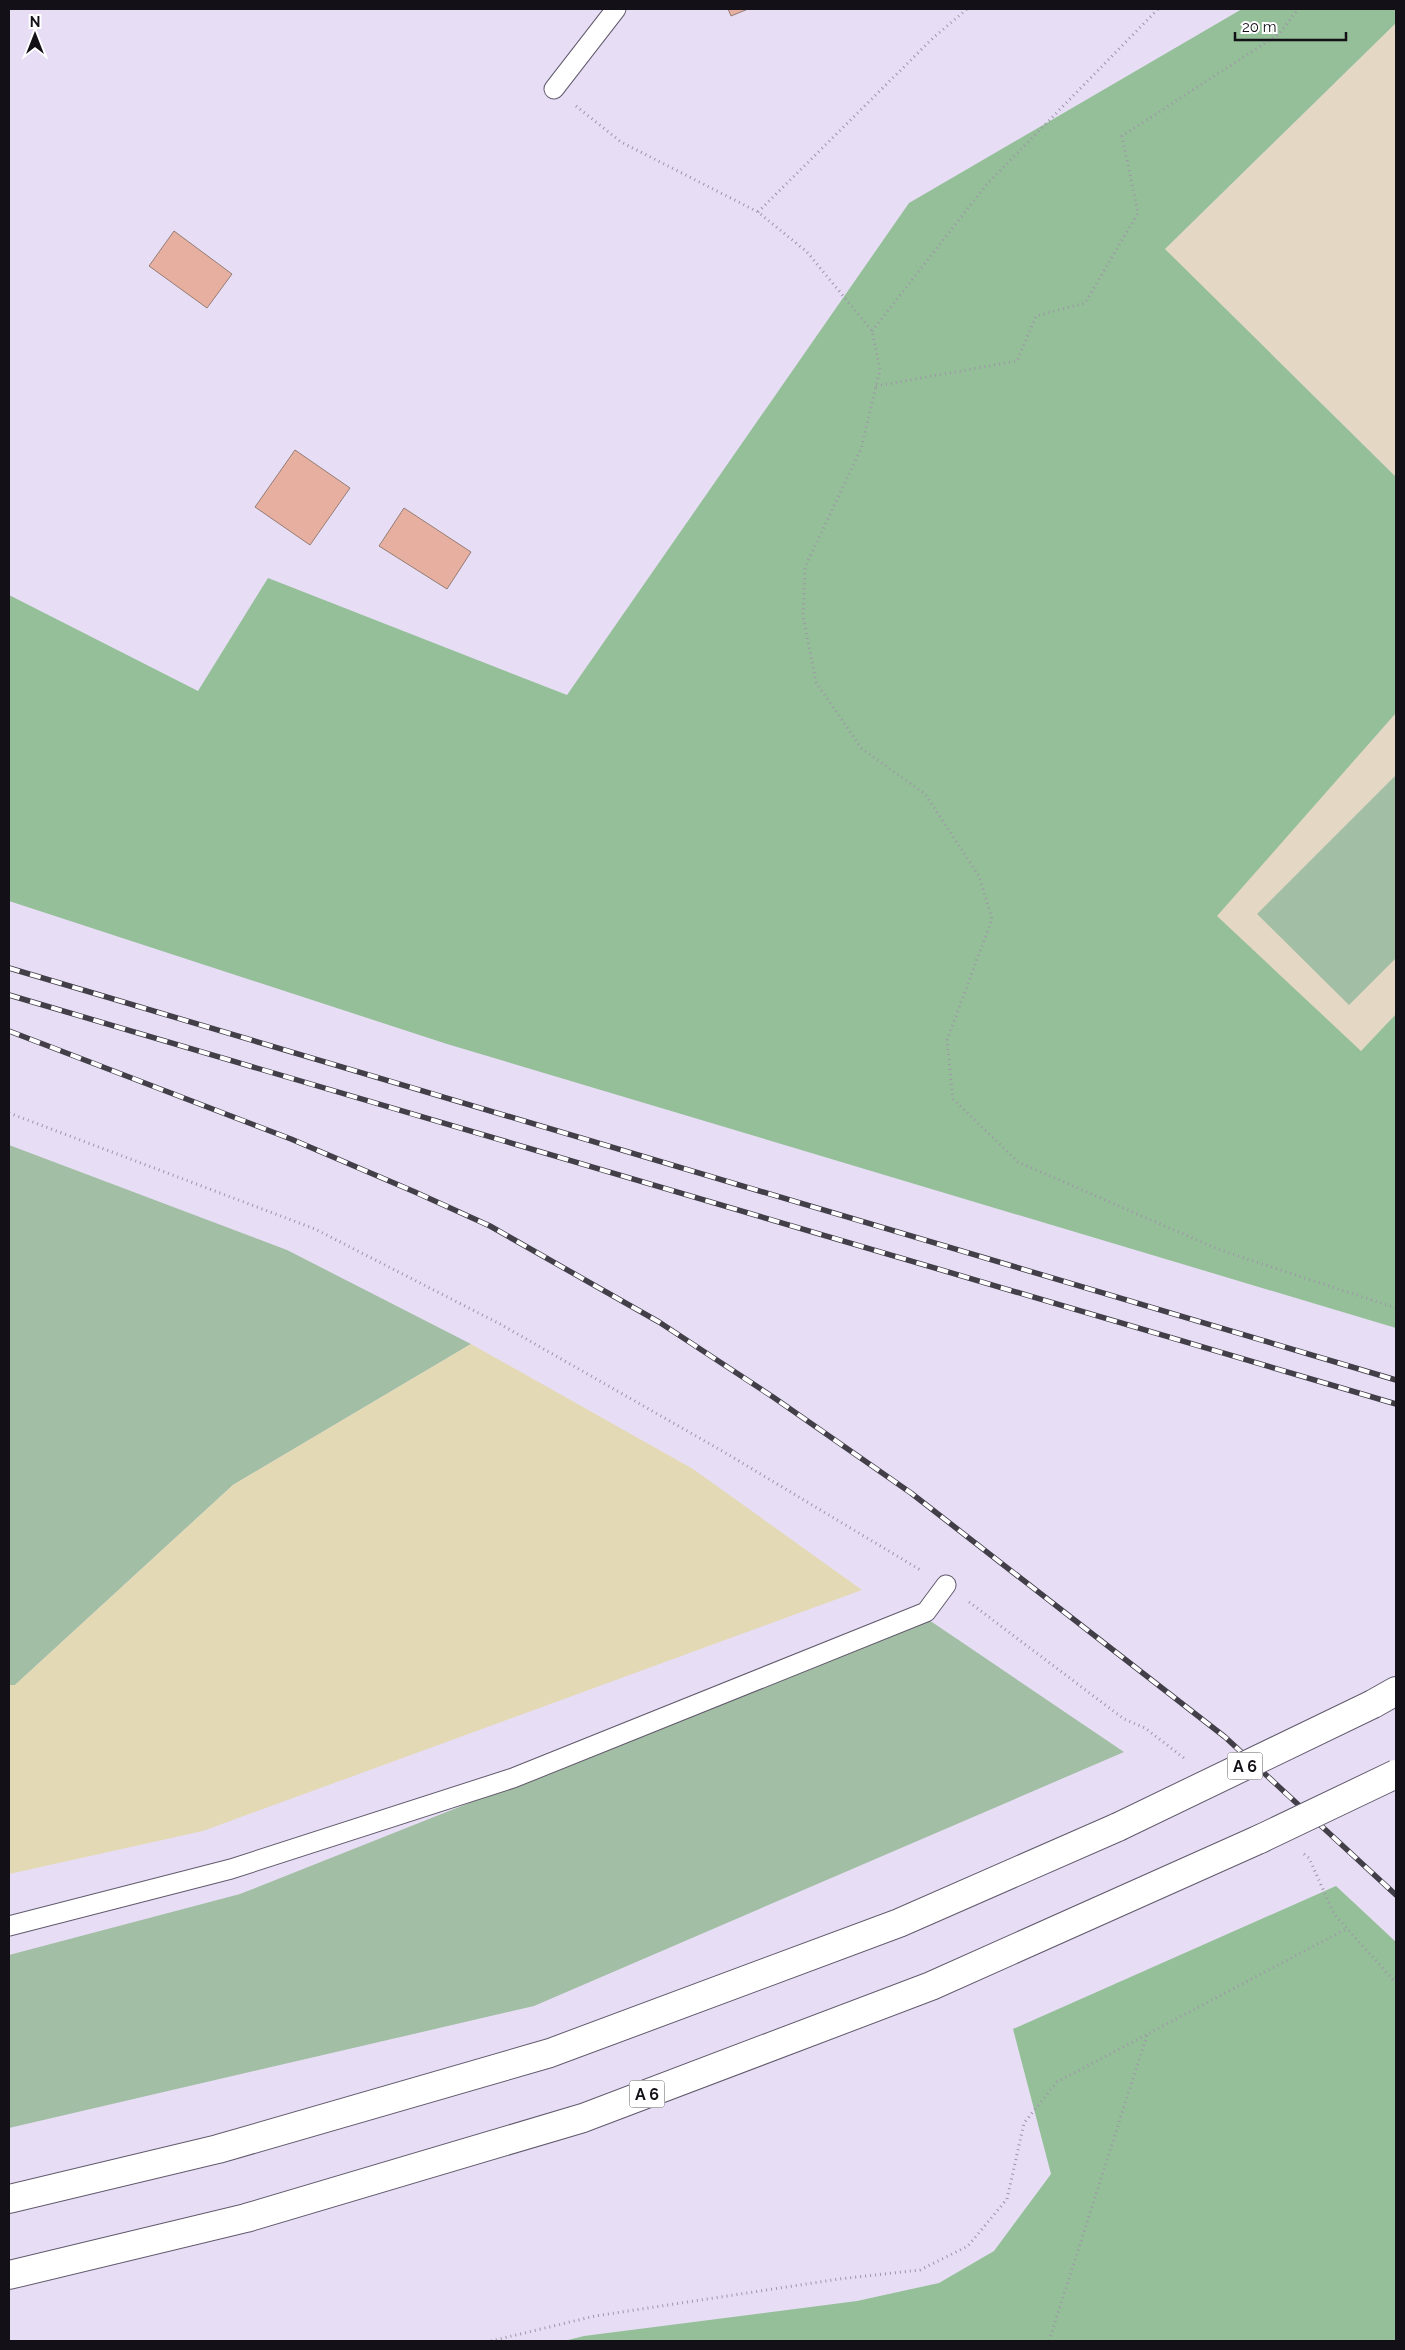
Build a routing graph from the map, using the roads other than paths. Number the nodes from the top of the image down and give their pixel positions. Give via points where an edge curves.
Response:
1 (616, 9) edge
2 (554, 88) road end
3 (946, 1585) road end
4 (1396, 1691) edge
5 (1396, 1774) edge
6 (9, 1926) edge
7 (9, 2199) edge
8 (9, 2275) edge

1 - 2 lane
3 - 6 lane via 926,1612 513,1778 231,1869
4 - 7 highway, A 6, bridge via 1118,1827 899,1923 550,2053 218,2149
5 - 8 highway, A 6, bridge via 930,1986 583,2118 246,2218

